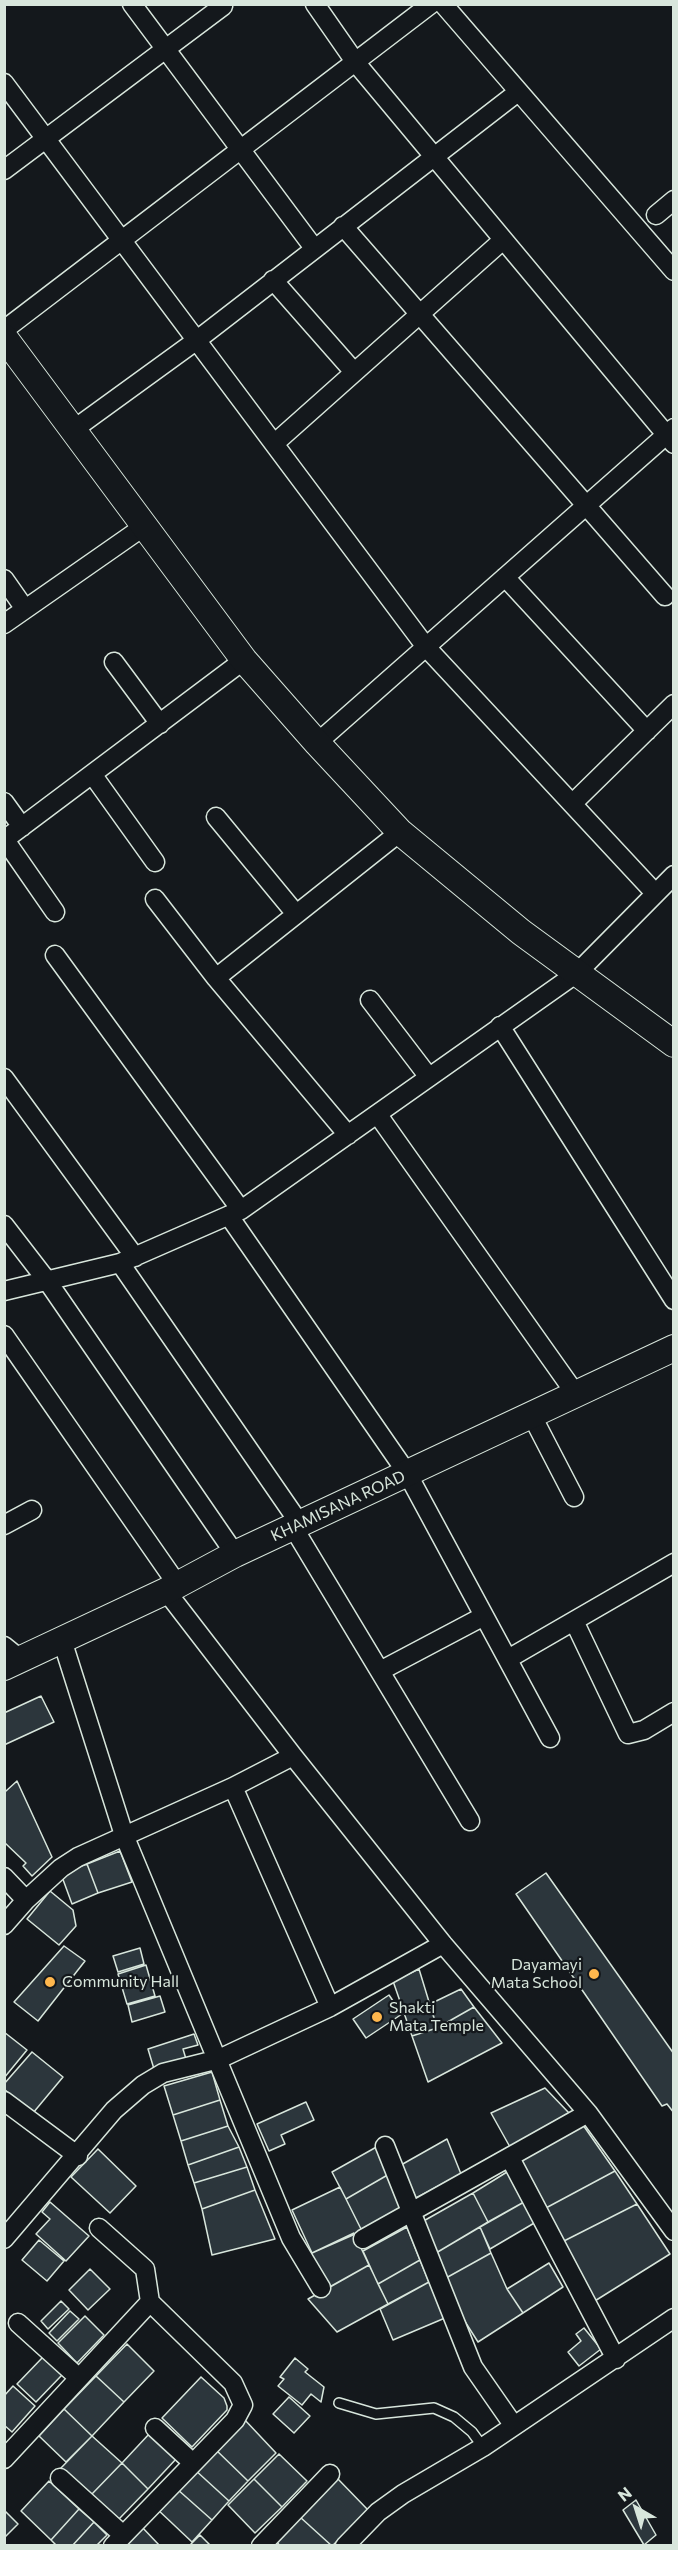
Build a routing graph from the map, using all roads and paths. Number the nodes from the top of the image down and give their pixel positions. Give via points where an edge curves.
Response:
1 (132, 4) edge
2 (315, 4) edge
3 (431, 4) edge
4 (443, 4) edge
5 (223, 6) edge
6 (164, 50) junction
7 (356, 63) junction
8 (4, 83) edge
9 (518, 92) junction
10 (45, 140) junction
11 (240, 151) junction
12 (435, 157) junction
13 (4, 170) edge
14 (674, 200) edge
15 (656, 215) dead end
16 (343, 226) junction
17 (503, 240) junction
18 (121, 241) junction
19 (314, 248) junction
20 (674, 271) edge
21 (273, 280) junction
22 (420, 314) junction
23 (4, 330) edge
24 (4, 337) edge
25 (197, 340) junction
26 (354, 372) junction
27 (73, 430) junction
28 (671, 436) edge
29 (275, 442) junction
30 (586, 506) junction
31 (146, 525) junction
32 (506, 577) junction
33 (4, 579) edge
34 (665, 596) dead end
35 (25, 609) junction
36 (4, 624) edge
37 (426, 647) junction
38 (244, 660) junction
39 (114, 662) dead end
40 (674, 704) edge
41 (160, 724) junction
42 (647, 730) junction
43 (317, 743) junction
44 (92, 774) junction
45 (4, 802) edge
46 (572, 804) junction
47 (216, 818) dead end
48 (22, 827) junction
49 (400, 832) junction
50 (5, 840) edge
51 (155, 862) dead end
52 (674, 874) edge
53 (655, 893) junction
54 (155, 899) dead end
55 (55, 912) dead end
56 (296, 914) junction
57 (55, 955) dead end
58 (577, 973) junction
59 (216, 978) junction
60 (370, 1000) dead end
61 (500, 1026) junction
62 (674, 1044) edge
63 (428, 1076) junction
64 (4, 1078) edge
65 (378, 1115) junction
66 (348, 1135) junction
67 (235, 1213) junction
68 (4, 1225) edge
69 (127, 1260) junction
70 (48, 1282) junction
71 (4, 1291) edge
72 (674, 1300) edge
73 (4, 1335) edge
74 (674, 1348) edge
75 (575, 1393) junction
76 (531, 1414) junction
77 (407, 1473) junction
78 (574, 1497) dead end
79 (33, 1510) dead end
80 (4, 1525) edge
81 (296, 1526) junction
82 (235, 1554) junction
83 (674, 1563) edge
84 (172, 1588) junction
85 (484, 1616) junction
86 (575, 1623) junction
87 (62, 1640) junction
88 (10, 1657) edge
89 (508, 1659) junction
90 (380, 1671) junction
91 (674, 1712) edge
92 (550, 1738) dead end
93 (293, 1756) junction
94 (233, 1787) junction
95 (470, 1821) dead end
96 (124, 1835) junction
97 (4, 1877) edge
98 (26, 1900) junction
99 (4, 1924) edge
100 (443, 1944) junction
101 (330, 2007) junction
102 (219, 2059) junction
103 (4, 2101) edge
104 (588, 2113) junction
105 (385, 2146) dead end
106 (78, 2156) junction
107 (510, 2158) junction
108 (411, 2214) junction
109 (11, 2219) edge
110 (99, 2228) dead end
111 (674, 2231) edge
112 (4, 2239) edge
113 (363, 2239) dead end
114 (321, 2288) dead end
115 (150, 2302) junction
116 (674, 2318) edge
117 (18, 2323) dead end
118 (616, 2359) junction
119 (79, 2378) junction
120 (339, 2403) dead end
121 (514, 2426) junction
122 (155, 2428) dead end
123 (483, 2447) junction
124 (7, 2451) edge
125 (193, 2463) junction
126 (330, 2474) dead end
127 (60, 2478) dead end
128 (118, 2540) edge
129 (261, 2546) edge
130 (345, 2546) edge

1 - 6 street
2 - 7 street
3 - 7 street
4 - 9 street
5 - 6 street
6 - 10 street
6 - 11 street
7 - 11 street
7 - 12 street
8 - 10 street
9 - 12 street
9 - 20 street
10 - 13 street
10 - 18 street
11 - 18 street
11 - 19 street
12 - 16 street
12 - 17 street
14 - 15 street
16 - 19 street
16 - 22 street
17 - 22 street
17 - 28 street
18 - 23 street
18 - 25 street
19 - 21 street
21 - 25 street
21 - 26 street
22 - 26 street
22 - 30 street
24 - 27 street
25 - 27 street
25 - 29 street
26 - 29 street
27 - 31 street
28 - 30 street
29 - 37 street
30 - 32 street
30 - 34 street
31 - 35 street
31 - 38 street
32 - 37 street
32 - 42 street
33 - 35 street
35 - 36 street
37 - 43 street
37 - 46 street
38 - 41 street
38 - 43 street
39 - 41 street
40 - 42 street
41 - 44 street
42 - 46 street
43 - 49 street
44 - 48 street
44 - 51 street
45 - 48 street
46 - 53 street
47 - 56 street
48 - 50 street
49 - 56 street
49 - 58 street
50 - 55 street
52 - 53 street
53 - 58 street
54 - 59 street
56 - 59 street
57 - 67 street
58 - 61 street
58 - 62 street
59 - 66 street
60 - 63 street
61 - 63 street
61 - 72 street
63 - 65 street
64 - 69 street
65 - 66 street
65 - 75 street
66 - 67 street
67 - 69 street
67 - 77 street
68 - 70 street
69 - 70 street
69 - 81 street
70 - 71 street
70 - 82 street
73 - 84 street
74 - 75 street, KHAMISANA ROAD
75 - 76 street, KHAMISANA ROAD
76 - 77 street, KHAMISANA ROAD
76 - 78 street
77 - 81 street, KHAMISANA ROAD
77 - 85 street
79 - 80 street
81 - 82 street, KHAMISANA ROAD
81 - 90 street
82 - 84 street, KHAMISANA ROAD
83 - 86 street
84 - 87 street, KHAMISANA ROAD
84 - 93 street
85 - 89 street
85 - 90 street
86 - 89 street
86 - 91 street via 628,1734 638,1733
87 - 88 street, KHAMISANA ROAD
87 - 96 street
89 - 92 street
90 - 95 street
93 - 94 street
93 - 100 street
94 - 96 street
94 - 101 street
96 - 98 street via 61,1868
96 - 102 street
97 - 98 street
98 - 99 street
100 - 101 street
100 - 104 street
101 - 102 street
102 - 106 street via 163,2073 143,2085 114,2110
102 - 114 street via 291,2238
103 - 106 street
104 - 107 street
104 - 111 street
105 - 108 street
106 - 109 street
107 - 108 street
107 - 118 street
108 - 113 street
108 - 121 street via 473,2367
109 - 112 street
110 - 115 street via 145,2269
115 - 119 street
115 - 125 street via 233,2383 242,2397 241,2412
116 - 118 street
117 - 119 street
118 - 121 street
119 - 124 street
120 - 123 lane via 376,2414 434,2408 454,2417
121 - 123 street
122 - 125 street
123 - 130 street via 391,2502
125 - 128 street
126 - 129 street
127 - 128 street

